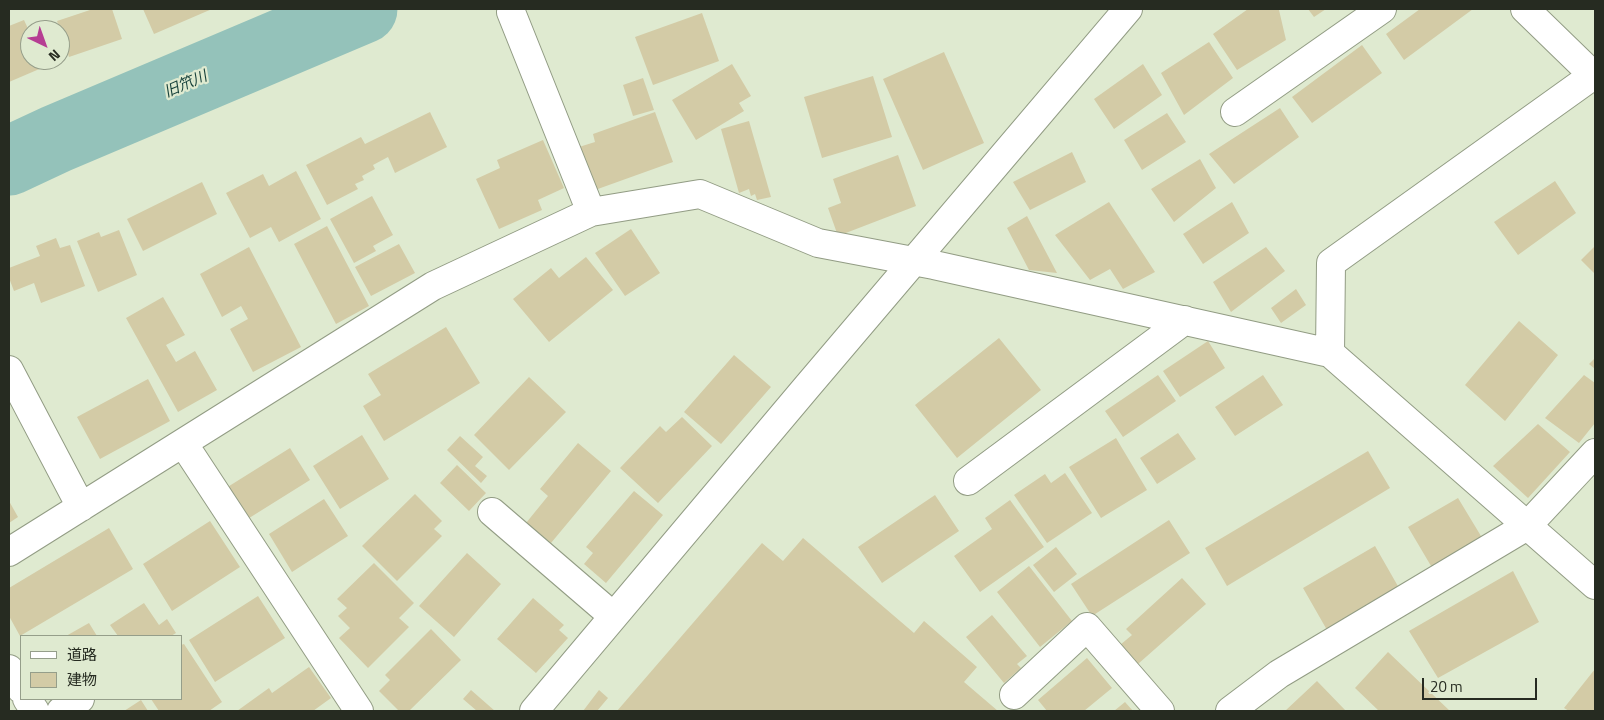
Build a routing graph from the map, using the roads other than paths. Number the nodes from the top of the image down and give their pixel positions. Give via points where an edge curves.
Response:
1 (1128, 9) edge
2 (1382, 9) edge
3 (1525, 9) edge
4 (511, 12) dead end
5 (1594, 75) edge
6 (1235, 112) dead end
7 (591, 212) junction
8 (913, 261) junction
9 (1185, 320) junction
10 (1330, 353) junction
11 (9, 370) edge
12 (183, 443) junction
13 (1595, 453) edge
14 (968, 481) dead end
15 (81, 507) junction
16 (492, 512) dead end
17 (1527, 526) junction
18 (9, 552) edge
19 (1595, 585) edge
20 (613, 616) junction
21 (9, 669) edge
22 (20, 687) edge
23 (1014, 695) dead end
24 (28, 700) edge
25 (78, 700) edge
26 (35, 711) edge
27 (61, 711) edge
28 (359, 711) edge
29 (534, 711) edge
30 (1160, 711) edge
31 (1230, 711) edge

1 - 8 street
2 - 6 street
3 - 5 street
4 - 7 street
5 - 10 street via 1331,263
7 - 8 street via 700,194 818,243
7 - 12 street via 432,286
8 - 9 street
8 - 20 street
9 - 10 street
9 - 14 street
10 - 17 street
11 - 15 street
12 - 15 street
12 - 28 street
13 - 17 street
15 - 18 street
16 - 20 street
17 - 19 street
17 - 31 street via 1279,674
20 - 29 street
21 - 22 street
23 - 30 street via 1087,627
24 - 26 street
25 - 27 street

